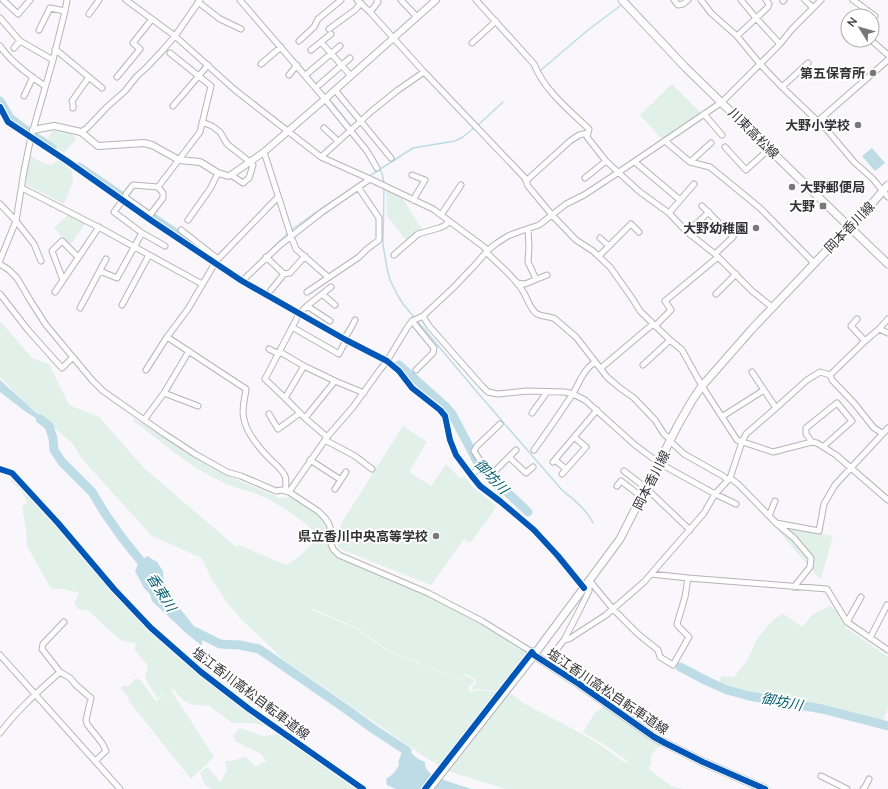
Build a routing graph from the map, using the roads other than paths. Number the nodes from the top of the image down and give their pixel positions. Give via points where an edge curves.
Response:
1 (3, 0) edge
2 (30, 0) edge
3 (67, 0) edge
4 (99, 0) edge
5 (126, 0) edge
6 (240, 0) edge
7 (340, 0) edge
8 (377, 0) edge
9 (401, 0) edge
10 (436, 0) edge
11 (476, 0) edge
12 (674, 0) edge
13 (688, 0) edge
14 (701, 0) edge
15 (741, 0) edge
16 (766, 0) edge
17 (805, 0) edge
18 (821, 0) edge
19 (853, 0) edge
20 (199, 1) edge
21 (626, 1) edge
22 (359, 2) edge
23 (813, 8) junction
24 (864, 8) edge
25 (65, 11) junction
26 (370, 12) junction
27 (89, 14) dead end
28 (417, 17) junction
29 (0, 18) edge
30 (756, 18) junction
31 (152, 19) junction
32 (496, 22) junction
33 (241, 29) dead end
34 (39, 30) dead end
35 (175, 36) junction
36 (737, 36) junction
37 (393, 38) junction
38 (20, 41) junction
39 (299, 41) dead end
40 (321, 42) junction
41 (472, 43) dead end
42 (780, 44) junction
43 (0, 46) edge
44 (340, 46) dead end
45 (281, 47) junction
46 (14, 48) dead end
47 (880, 48) edge
48 (55, 49) junction
49 (311, 50) dead end
50 (2, 53) edge
51 (170, 53) dead end
52 (331, 53) junction
53 (888, 55) edge
54 (350, 58) dead end
55 (53, 60) junction
56 (888, 60) edge
57 (808, 63) dead end
58 (261, 64) dead end
59 (760, 64) junction
60 (208, 65) junction
61 (297, 65) junction
62 (342, 65) junction
63 (424, 72) junction
64 (308, 73) dead end
65 (288, 75) dead end
66 (198, 76) junction
67 (351, 76) junction
68 (33, 77) junction
69 (89, 77) junction
70 (117, 77) dead end
71 (319, 85) dead end
72 (45, 86) junction
73 (782, 87) junction
74 (102, 88) dead end
75 (335, 90) junction
76 (24, 96) dead end
77 (325, 99) junction
78 (722, 102) junction
79 (173, 106) dead end
80 (0, 107) edge
81 (73, 108) dead end
82 (704, 114) junction
83 (360, 120) junction
84 (818, 121) junction
85 (202, 122) junction
86 (324, 128) dead end
87 (350, 129) junction
88 (34, 130) junction
89 (81, 132) junction
90 (287, 132) junction
91 (588, 133) junction
92 (722, 135) dead end
93 (31, 137) junction
94 (338, 141) junction
95 (665, 141) junction
96 (711, 143) dead end
97 (725, 147) dead end
98 (769, 149) junction
99 (264, 152) junction
100 (321, 157) junction
101 (391, 158) dead end
102 (179, 160) junction
103 (606, 161) junction
104 (250, 162) junction
105 (634, 162) junction
106 (690, 162) junction
107 (378, 168) dead end
108 (619, 172) junction
109 (218, 173) junction
110 (231, 175) junction
111 (412, 175) dead end
112 (585, 178) dead end
113 (370, 179) junction
114 (526, 181) junction
115 (694, 184) dead end
116 (461, 185) dead end
117 (888, 185) edge
118 (158, 187) junction
119 (358, 187) junction
120 (22, 188) junction
121 (886, 194) edge
122 (278, 197) junction
123 (123, 200) junction
124 (413, 200) junction
125 (680, 200) junction
126 (0, 204) edge
127 (702, 206) dead end
128 (709, 212) junction
129 (669, 213) junction
130 (552, 215) junction
131 (441, 216) junction
132 (188, 220) dead end
133 (16, 221) junction
134 (450, 222) junction
135 (98, 227) junction
136 (849, 227) junction
137 (528, 229) junction
138 (181, 230) dead end
139 (639, 232) dead end
140 (687, 232) junction
141 (142, 233) junction
142 (291, 236) junction
143 (600, 238) dead end
144 (165, 246) dead end
145 (609, 246) junction
146 (135, 247) junction
147 (487, 251) junction
148 (149, 255) junction
149 (394, 255) dead end
150 (716, 255) junction
151 (305, 256) junction
152 (599, 256) junction
153 (266, 257) junction
154 (78, 258) junction
155 (106, 259) dead end
156 (0, 260) edge
157 (41, 261) dead end
158 (217, 261) junction
159 (814, 263) junction
160 (0, 264) edge
161 (888, 264) edge
162 (100, 271) junction
163 (284, 274) junction
164 (736, 274) junction
165 (547, 275) dead end
166 (328, 277) junction
167 (536, 279) junction
168 (63, 280) junction
169 (242, 281) junction
170 (517, 283) junction
171 (202, 284) junction
172 (330, 287) dead end
173 (271, 290) dead end
174 (55, 292) dead end
175 (307, 292) dead end
176 (0, 294) edge
177 (322, 294) junction
178 (716, 294) dead end
179 (122, 305) dead end
180 (335, 305) dead end
181 (307, 306) junction
182 (772, 307) junction
183 (80, 308) dead end
184 (299, 314) junction
185 (423, 316) junction
186 (857, 319) dead end
187 (888, 319) edge
188 (355, 320) dead end
189 (330, 321) dead end
190 (412, 321) junction
191 (654, 325) junction
192 (292, 328) junction
193 (879, 329) junction
194 (888, 333) edge
195 (168, 337) junction
196 (345, 340) junction
197 (670, 340) junction
198 (865, 341) junction
199 (269, 349) dead end
200 (189, 351) junction
201 (279, 353) junction
202 (74, 358) junction
203 (387, 361) junction
204 (595, 362) junction
205 (643, 365) dead end
206 (304, 366) junction
207 (601, 368) junction
208 (146, 370) dead end
209 (416, 370) dead end
210 (752, 372) dead end
211 (830, 375) junction
212 (335, 382) junction
213 (702, 386) junction
214 (764, 390) junction
215 (547, 392) junction
216 (164, 393) junction
217 (364, 393) junction
218 (573, 394) junction
219 (285, 398) junction
220 (198, 406) dead end
221 (776, 408) junction
222 (597, 410) junction
223 (300, 413) junction
224 (532, 413) dead end
225 (268, 414) dead end
226 (722, 416) junction
227 (305, 418) junction
228 (144, 420) junction
229 (500, 424) dead end
230 (888, 428) edge
231 (882, 433) junction
232 (574, 437) junction
233 (326, 439) junction
234 (671, 441) junction
235 (742, 442) junction
236 (812, 442) junction
237 (824, 446) junction
238 (516, 450) dead end
239 (534, 450) dead end
240 (509, 457) junction
241 (310, 460) junction
242 (659, 463) junction
243 (484, 465) junction
244 (533, 467) dead end
245 (852, 468) junction
246 (372, 469) dead end
247 (624, 471) dead end
248 (346, 472) dead end
249 (470, 475) junction
250 (490, 476) junction
251 (729, 479) junction
252 (341, 480) junction
253 (496, 482) dead end
254 (618, 486) dead end
255 (646, 488) junction
256 (335, 489) dead end
257 (288, 491) junction
258 (715, 494) junction
259 (642, 497) junction
260 (888, 500) edge
261 (775, 501) dead end
262 (736, 504) dead end
263 (769, 516) junction
264 (776, 523) junction
265 (690, 530) junction
266 (651, 574) junction
267 (688, 578) junction
268 (589, 580) junction
269 (794, 587) junction
270 (584, 588) junction
271 (861, 597) dead end
272 (887, 605) edge
273 (613, 609) junction
274 (886, 613) edge
275 (64, 622) dead end
276 (847, 622) junction
277 (870, 638) junction
278 (564, 640) junction
279 (888, 650) edge
280 (533, 653) junction
281 (0, 655) edge
282 (546, 663) junction
283 (60, 672) junction
284 (35, 694) junction
285 (0, 733) edge
286 (95, 761) junction
287 (821, 776) dead end
288 (869, 779) dead end
289 (120, 789) edge
290 (429, 789) edge
291 (765, 789) edge
292 (847, 789) edge
293 (862, 789) edge

1 - 2 street via 18,14
3 - 25 street
4 - 27 street
5 - 31 street
6 - 45 street
7 - 39 street
8 - 26 street
9 - 28 street
10 - 28 street
11 - 32 street
12 - 13 street via 678,5
14 - 36 street via 711,13
15 - 30 street
16 - 30 street via 770,4
17 - 23 street
18 - 23 street
19 - 24 street
20 - 33 street via 220,18
20 - 35 street
21 - 78 main road, 川東高松線
22 - 26 street
22 - 40 street via 355,10
23 - 42 street
25 - 34 street via 50,8
25 - 48 street
26 - 37 street
28 - 37 street
29 - 38 street
30 - 36 street
30 - 42 street
31 - 35 street
31 - 70 street via 133,43 140,49
32 - 41 street
32 - 91 street via 534,64 551,92 589,129
35 - 60 street
35 - 89 street via 136,76 126,91
36 - 59 street
37 - 63 street
37 - 67 street
38 - 46 street
38 - 55 street
40 - 49 street
40 - 52 street
42 - 59 street
43 - 50 street
44 - 52 street
45 - 58 street
45 - 61 street
47 - 53 street
48 - 55 street
48 - 69 street
50 - 68 street
51 - 66 street
52 - 62 street
52 - 64 street
54 - 62 street
55 - 72 street
56 - 84 street
57 - 73 street
59 - 73 street
59 - 78 street
60 - 66 street
60 - 90 street
61 - 65 street
61 - 77 street
62 - 67 street
62 - 71 street
63 - 83 street
63 - 114 street
66 - 79 street
66 - 85 street via 211,86
67 - 75 street
68 - 72 street
68 - 76 street
69 - 74 street
69 - 81 street via 72,101
72 - 88 street
73 - 84 street
75 - 77 street
75 - 83 street
77 - 87 street
77 - 90 street
78 - 82 street
78 - 98 main road, 川東高松線
80 - 93 street via 8,122
82 - 92 street
82 - 95 street
83 - 87 street
83 - 101 street
84 - 121 street
85 - 102 street via 200,132
85 - 104 street via 220,132 227,144
86 - 94 street
87 - 94 street
87 - 107 street
88 - 89 street via 54,126
88 - 93 street
89 - 102 street via 98,146 144,143
90 - 99 street
90 - 100 street
91 - 103 street via 588,141
91 - 114 street via 570,141
93 - 120 street
93 - 123 street
94 - 100 street
95 - 105 street
95 - 106 street
96 - 106 street
97 - 98 street via 746,170
98 - 136 main road, 川東高松線
99 - 104 street
99 - 122 street
100 - 113 street
102 - 109 street via 200,162
102 - 118 street
103 - 108 street
103 - 112 street
104 - 110 street
104 - 110 street via 253,165 249,178 243,183
105 - 108 street
105 - 125 street
106 - 159 street via 710,167 760,208
108 - 129 street via 640,192
108 - 130 street
109 - 110 street
109 - 132 street
111 - 124 street via 425,180
113 - 119 street
113 - 124 street
114 - 130 street
115 - 125 street
116 - 131 street
117 - 121 main road, 岡本香川線
118 - 118 street via 164,198 150,215 125,197 133,185
119 - 142 street
119 - 166 street via 379,218 379,240 359,257
120 - 133 street
120 - 135 street
121 - 136 main road, 岡本香川線
122 - 142 street
122 - 158 street
123 - 141 street via 114,212
123 - 158 street
124 - 131 street via 433,209
125 - 129 street
126 - 133 street
127 - 128 street
128 - 140 street
128 - 150 street via 733,237
129 - 140 street
130 - 137 street via 539,226
130 - 152 street via 576,240
131 - 134 street
133 - 156 street
133 - 157 street via 34,244
134 - 147 street
134 - 149 street via 418,234
135 - 146 street
135 - 154 street
136 - 159 main road, 岡本香川線
136 - 161 main road, 川東高松線
137 - 147 street via 508,236
137 - 167 street via 528,262
138 - 158 street
139 - 145 street via 631,224
140 - 150 street
141 - 144 street
141 - 146 street
142 - 151 street via 296,249
142 - 153 street
143 - 145 street
145 - 152 street
146 - 148 street
146 - 162 street via 117,278
147 - 170 street
147 - 185 street
148 - 171 street
148 - 179 street
150 - 164 street
150 - 191 street via 665,301 672,310
151 - 163 street via 290,273
151 - 166 street
152 - 191 street via 610,267 640,312
153 - 163 street
153 - 169 street
154 - 168 street
154 - 168 street via 62,241 52,251
155 - 162 street
158 - 169 street
158 - 171 street
159 - 182 main road, 岡本香川線
160 - 202 street via 17,278 46,325
162 - 183 street
163 - 173 street
164 - 178 street
164 - 182 street
165 - 167 street
166 - 175 street
167 - 170 street via 525,284
168 - 174 street
169 - 184 street
170 - 204 street via 533,310 537,314 555,319 576,337
171 - 195 street via 183,318
172 - 177 street
176 - 202 street via 62,368
177 - 180 street
177 - 181 street
181 - 184 street
181 - 189 street
182 - 213 main road, 岡本香川線
184 - 192 street
184 - 196 street
185 - 190 street
185 - 215 street via 488,392
186 - 198 street via 851,326
187 - 193 street
188 - 196 street
190 - 203 street
190 - 209 street via 434,348 434,353
191 - 197 street
191 - 207 street
192 - 196 street via 339,354
192 - 201 street
193 - 194 street
193 - 198 street
195 - 200 street
195 - 208 street
196 - 203 street
197 - 205 street
197 - 213 street via 682,350
198 - 211 street
199 - 201 street
200 - 216 street
200 - 257 street via 246,389 244,420 259,448 284,474
201 - 206 street
201 - 219 street via 266,379
202 - 228 street via 103,391
203 - 217 street
203 - 249 street via 399,371 412,388 445,416 456,455
204 - 207 street
204 - 218 street via 583,374
206 - 212 street
206 - 219 street
207 - 234 street via 607,377 634,398
210 - 214 street
211 - 221 street via 820,372 806,380
211 - 231 street via 874,428
212 - 217 street
212 - 227 street
213 - 226 street
213 - 234 main road, 岡本香川線 via 685,412
214 - 221 street
214 - 226 street
215 - 218 street
215 - 224 street
216 - 220 street
216 - 228 street
217 - 233 street
218 - 222 street
218 - 239 street
219 - 223 street
221 - 235 street via 746,434
222 - 232 street
222 - 242 street
223 - 225 street via 278,429
223 - 227 street
226 - 235 street via 737,440
227 - 233 street
228 - 257 street via 195,454 228,472 276,491
229 - 243 street via 474,451
230 - 231 street
231 - 245 street
232 - 232 street via 586,447 564,471 554,461
233 - 241 street
233 - 246 street
234 - 242 main road, 岡本香川線
234 - 251 street via 684,454
235 - 236 street via 773,452
235 - 251 street
236 - 237 street
236 - 237 street via 806,434 806,428 837,403 852,421
237 - 245 street
238 - 240 street
240 - 244 street via 526,473
240 - 250 street
241 - 252 street
241 - 257 street
242 - 255 main road, 岡本香川線
242 - 258 street
243 - 249 street
243 - 250 street
245 - 260 street
245 - 264 street via 835,486 824,504 819,531
247 - 255 street
248 - 252 street
249 - 270 street via 534,530
250 - 253 street
251 - 258 street
251 - 263 street via 738,484
252 - 256 street
254 - 259 street via 621,481
255 - 259 main road, 岡本香川線
255 - 265 street
257 - 280 street via 325,518 331,531 330,541 338,555 428,593 482,621
258 - 262 street
258 - 265 street
259 - 268 main road, 岡本香川線 via 620,539
261 - 263 street
263 - 264 street
264 - 269 street via 794,538 811,558 810,567
265 - 266 street
266 - 267 street
266 - 273 street
267 - 269 street
267 - 273 street via 677,624 689,637 673,665 660,657 658,650
268 - 270 main road, 岡本香川線
268 - 273 street
268 - 278 street via 589,591
269 - 276 street via 827,589
270 - 280 main road, 岡本香川線
271 - 276 street
272 - 274 street
273 - 278 street
274 - 277 street
275 - 283 street via 43,644 42,649
276 - 277 street
277 - 279 street
278 - 282 street
280 - 282 main road, 塩江香川高松自転車道線
280 - 290 main road, 岡本香川線
281 - 284 street
282 - 291 main road, 塩江香川高松自転車道線 via 654,737
283 - 284 street
283 - 286 street via 91,698 87,724 106,751
284 - 285 street
284 - 286 street
286 - 289 street
287 - 292 street
288 - 293 street

